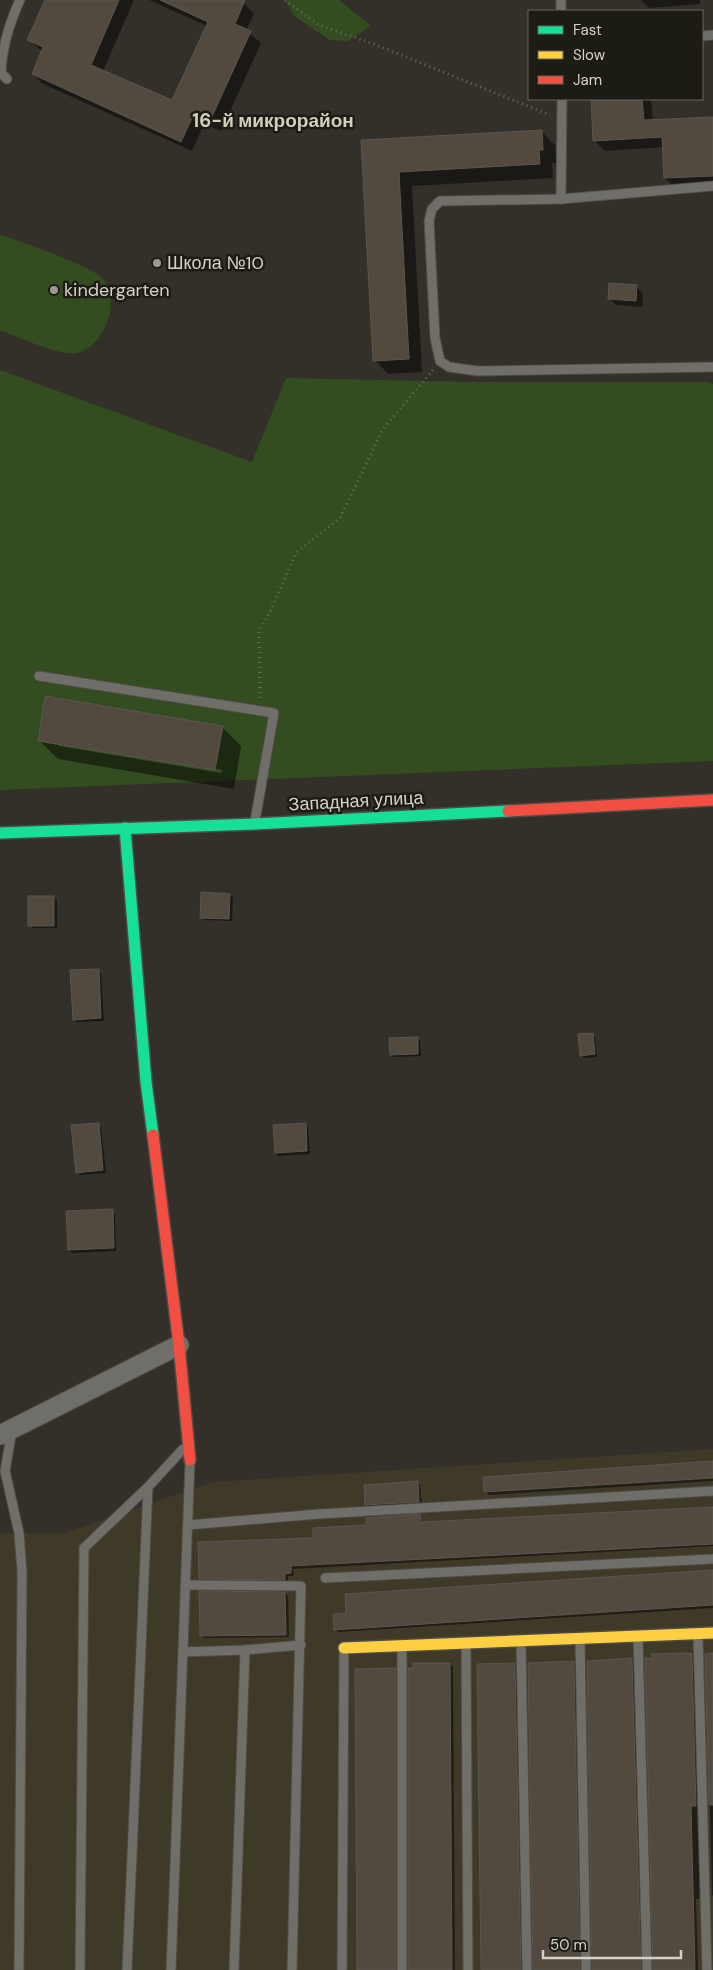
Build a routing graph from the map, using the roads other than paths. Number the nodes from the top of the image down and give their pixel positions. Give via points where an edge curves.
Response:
1 (20, 0) edge
2 (7, 79) dead end
3 (562, 100) edge
4 (713, 186) edge
5 (561, 199) junction
6 (713, 367) edge
7 (39, 676) dead end
8 (713, 800) edge
9 (254, 824) junction
10 (125, 828) junction
11 (0, 833) edge
12 (179, 1345) junction
13 (6, 1432) edge
14 (187, 1445) junction
15 (190, 1460) joint
16 (148, 1487) junction
17 (713, 1491) edge
18 (188, 1525) junction
19 (713, 1559) edge
20 (325, 1578) dead end
21 (186, 1585) junction
22 (698, 1633) junction
23 (713, 1633) edge
24 (638, 1636) junction
25 (580, 1638) junction
26 (521, 1640) junction
27 (466, 1643) junction
28 (301, 1645) junction
29 (402, 1645) junction
30 (344, 1648) joint
31 (245, 1650) junction
32 (183, 1652) junction
33 (19, 1970) edge
34 (80, 1970) edge
35 (127, 1970) edge
36 (171, 1970) edge
37 (234, 1970) edge
38 (292, 1970) edge
39 (342, 1970) edge
40 (402, 1970) edge
41 (468, 1970) edge
42 (526, 1970) edge
43 (586, 1970) edge
44 (647, 1970) edge
45 (707, 1970) edge

1 - 2 lane via 6,30 1,59 1,73
3 - 5 lane
4 - 5 lane
5 - 6 lane via 440,201 435,204 429,221 435,338 440,361 449,367 478,371
7 - 9 lane via 274,713
8 - 9 street, Западная улица
9 - 10 street, Западная улица
10 - 11 street, Западная улица
10 - 12 street via 146,1082
12 - 13 street
12 - 14 street
13 - 33 lane via 5,1471 19,1532 22,1572
14 - 15 street
14 - 16 lane
15 - 18 lane
16 - 34 lane via 84,1548
16 - 35 lane
17 - 18 lane via 319,1514
18 - 21 lane
19 - 20 lane
21 - 28 lane via 301,1586
21 - 32 lane
22 - 23 street
22 - 24 street
22 - 45 lane
24 - 25 street
24 - 44 lane
25 - 26 street
25 - 43 lane
26 - 27 street
26 - 42 lane
27 - 29 street
27 - 41 lane
28 - 31 lane
28 - 38 lane
29 - 30 street
29 - 40 lane
30 - 39 lane
31 - 32 lane
31 - 37 lane
32 - 36 lane

